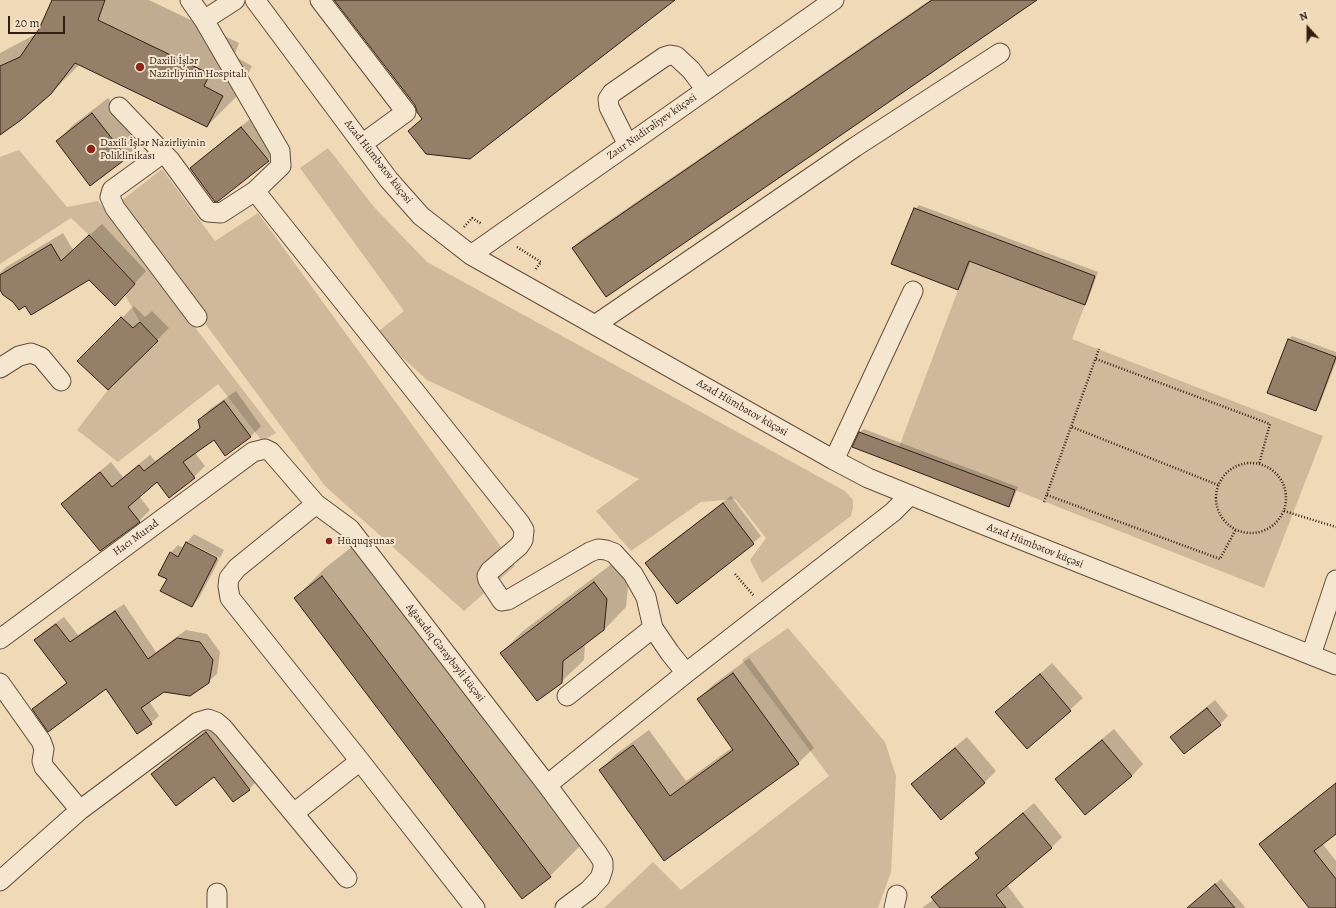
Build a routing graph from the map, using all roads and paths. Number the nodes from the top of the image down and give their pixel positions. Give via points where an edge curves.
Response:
1 (190, 0) edge
2 (235, 0) edge
3 (255, 0) edge
4 (320, 0) edge
5 (834, 0) edge
6 (204, 20) junction
7 (1000, 53) dead end
8 (706, 90) junction
9 (119, 108) dead end
10 (362, 144) junction
11 (628, 145) junction
12 (163, 153) junction
13 (255, 191) junction
14 (471, 255) junction
15 (913, 292) dead end
16 (197, 317) dead end
17 (595, 325) junction
18 (1099, 349) dead end
19 (1096, 359) junction
20 (0, 368) edge
21 (61, 381) dead end
22 (1072, 427) junction
23 (275, 455) joint
24 (834, 460) junction
25 (1259, 464) junction
26 (1218, 485) junction
27 (1047, 495) junction
28 (909, 496) junction
29 (1044, 502) dead end
30 (316, 504) junction
31 (1284, 511) junction
32 (1336, 527) edge
33 (1236, 529) junction
34 (735, 574) dead end
35 (1336, 580) edge
36 (767, 612) junction
37 (653, 628) junction
38 (0, 639) edge
39 (1312, 655) junction
40 (1336, 664) edge
41 (686, 673) junction
42 (0, 683) edge
43 (567, 696) dead end
44 (360, 761) junction
45 (547, 785) junction
46 (80, 810) junction
47 (294, 813) junction
48 (348, 878) dead end
49 (0, 881) edge
50 (475, 908) edge
51 (565, 908) edge

1 - 6 street
2 - 6 street
3 - 10 street, Azad Hümbətov küçəsi
4 - 10 street via 406,112
5 - 8 street, Zaur Nudirəliyev küçəsi
6 - 13 street via 280,151 281,166
7 - 17 street via 855,147
8 - 11 street, Zaur Nudirəliyev küçəsi
8 - 11 street via 691,70 676,56 670,55 612,92 608,99 609,107
9 - 12 street
10 - 14 street, Azad Hümbətov küçəsi via 421,216
11 - 14 street, Zaur Nudirəliyev küçəsi
12 - 13 street via 208,212 221,213
12 - 16 street via 116,186 110,197 115,208
13 - 37 street via 522,526 523,540 519,546 490,571 488,576 502,601 508,600 590,552 606,550 614,553 633,574 646,597
14 - 17 street, Azad Hümbətov küçəsi
15 - 24 street
17 - 24 street, Azad Hümbətov küçəsi
18 - 19 path
19 - 22 path
19 - 25 path via 1270,424
20 - 21 street via 19,356 31,353 41,357
22 - 26 path
22 - 27 path
23 - 30 street, Ağasadıq Gəraybəyli küçəsi
23 - 38 street, Hacı Murad via 265,449 253,452
24 - 28 street, Azad Hümbətov küçəsi
25 - 26 path via 1247,462 1231,468 1219,480
25 - 31 path via 1264,464 1278,474 1286,490
26 - 33 path via 1215,497 1219,514 1230,527
27 - 29 path
27 - 33 path via 1220,559
28 - 36 street via 893,512
28 - 39 street, Azad Hümbətov küçəsi
30 - 44 street via 237,568 229,578 230,598
30 - 45 street, Ağasadıq Gəraybəyli küçəsi via 350,529
31 - 32 path
31 - 33 path via 1278,522 1263,532 1246,533
34 - 36 path
35 - 39 street
36 - 41 street
37 - 41 street
37 - 43 street
39 - 40 street, Azad Hümbətov küçəsi
41 - 45 street
42 - 46 street via 41,741 44,749 44,767
44 - 47 street
44 - 50 street
45 - 51 street, Ağasadıq Gəraybəyli küçəsi via 603,862 604,869 600,878
46 - 47 street via 198,722 208,719 223,728
46 - 49 street
47 - 48 street

